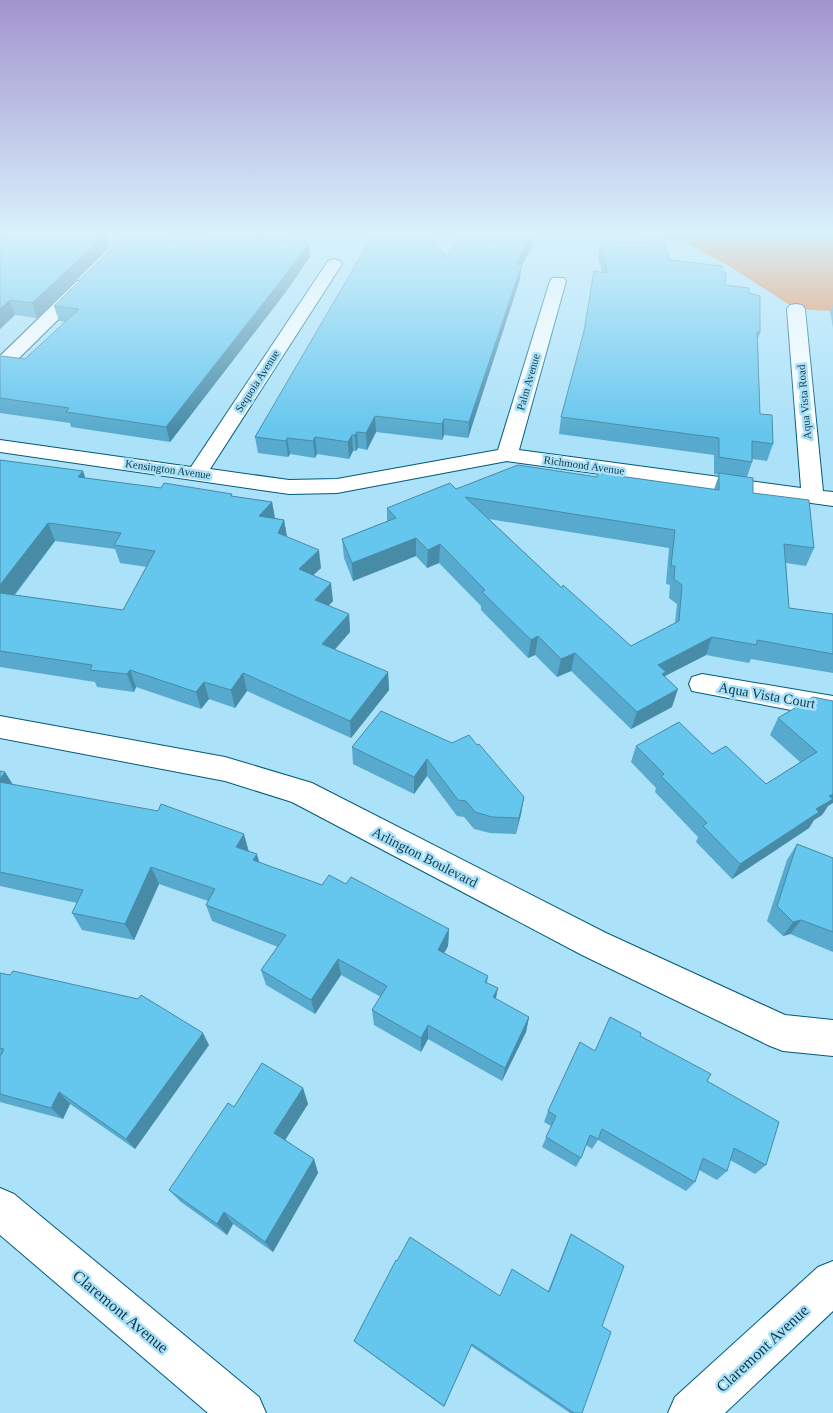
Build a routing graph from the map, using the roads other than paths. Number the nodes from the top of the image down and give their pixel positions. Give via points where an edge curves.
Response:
1 (66, 301) edge
2 (310, 301) edge
3 (552, 301) edge
4 (796, 309) dead end
5 (0, 366) edge
6 (0, 446) edge
7 (507, 455) junction
8 (197, 473) junction
9 (337, 486) joint
10 (823, 497) edge
11 (702, 684) dead end
12 (833, 706) edge
13 (0, 727) edge
14 (833, 1038) edge
15 (0, 1208) edge
16 (833, 1282) edge
17 (243, 1413) edge
18 (691, 1413) edge

1 - 5 street
2 - 8 street, Sequoia Avenue
3 - 7 street, Palm Avenue
4 - 10 street, Aqua Vista Road
6 - 8 street, Kensington Avenue
7 - 9 street, Richmond Avenue
7 - 10 street, Richmond Avenue
8 - 9 street, Kensington Avenue via 289,487
11 - 12 street, Aqua Vista Court
13 - 14 street, Arlington Boulevard via 224,769 301,792 594,944 783,1033
15 - 17 street, Claremont Avenue
16 - 18 street, Claremont Avenue

